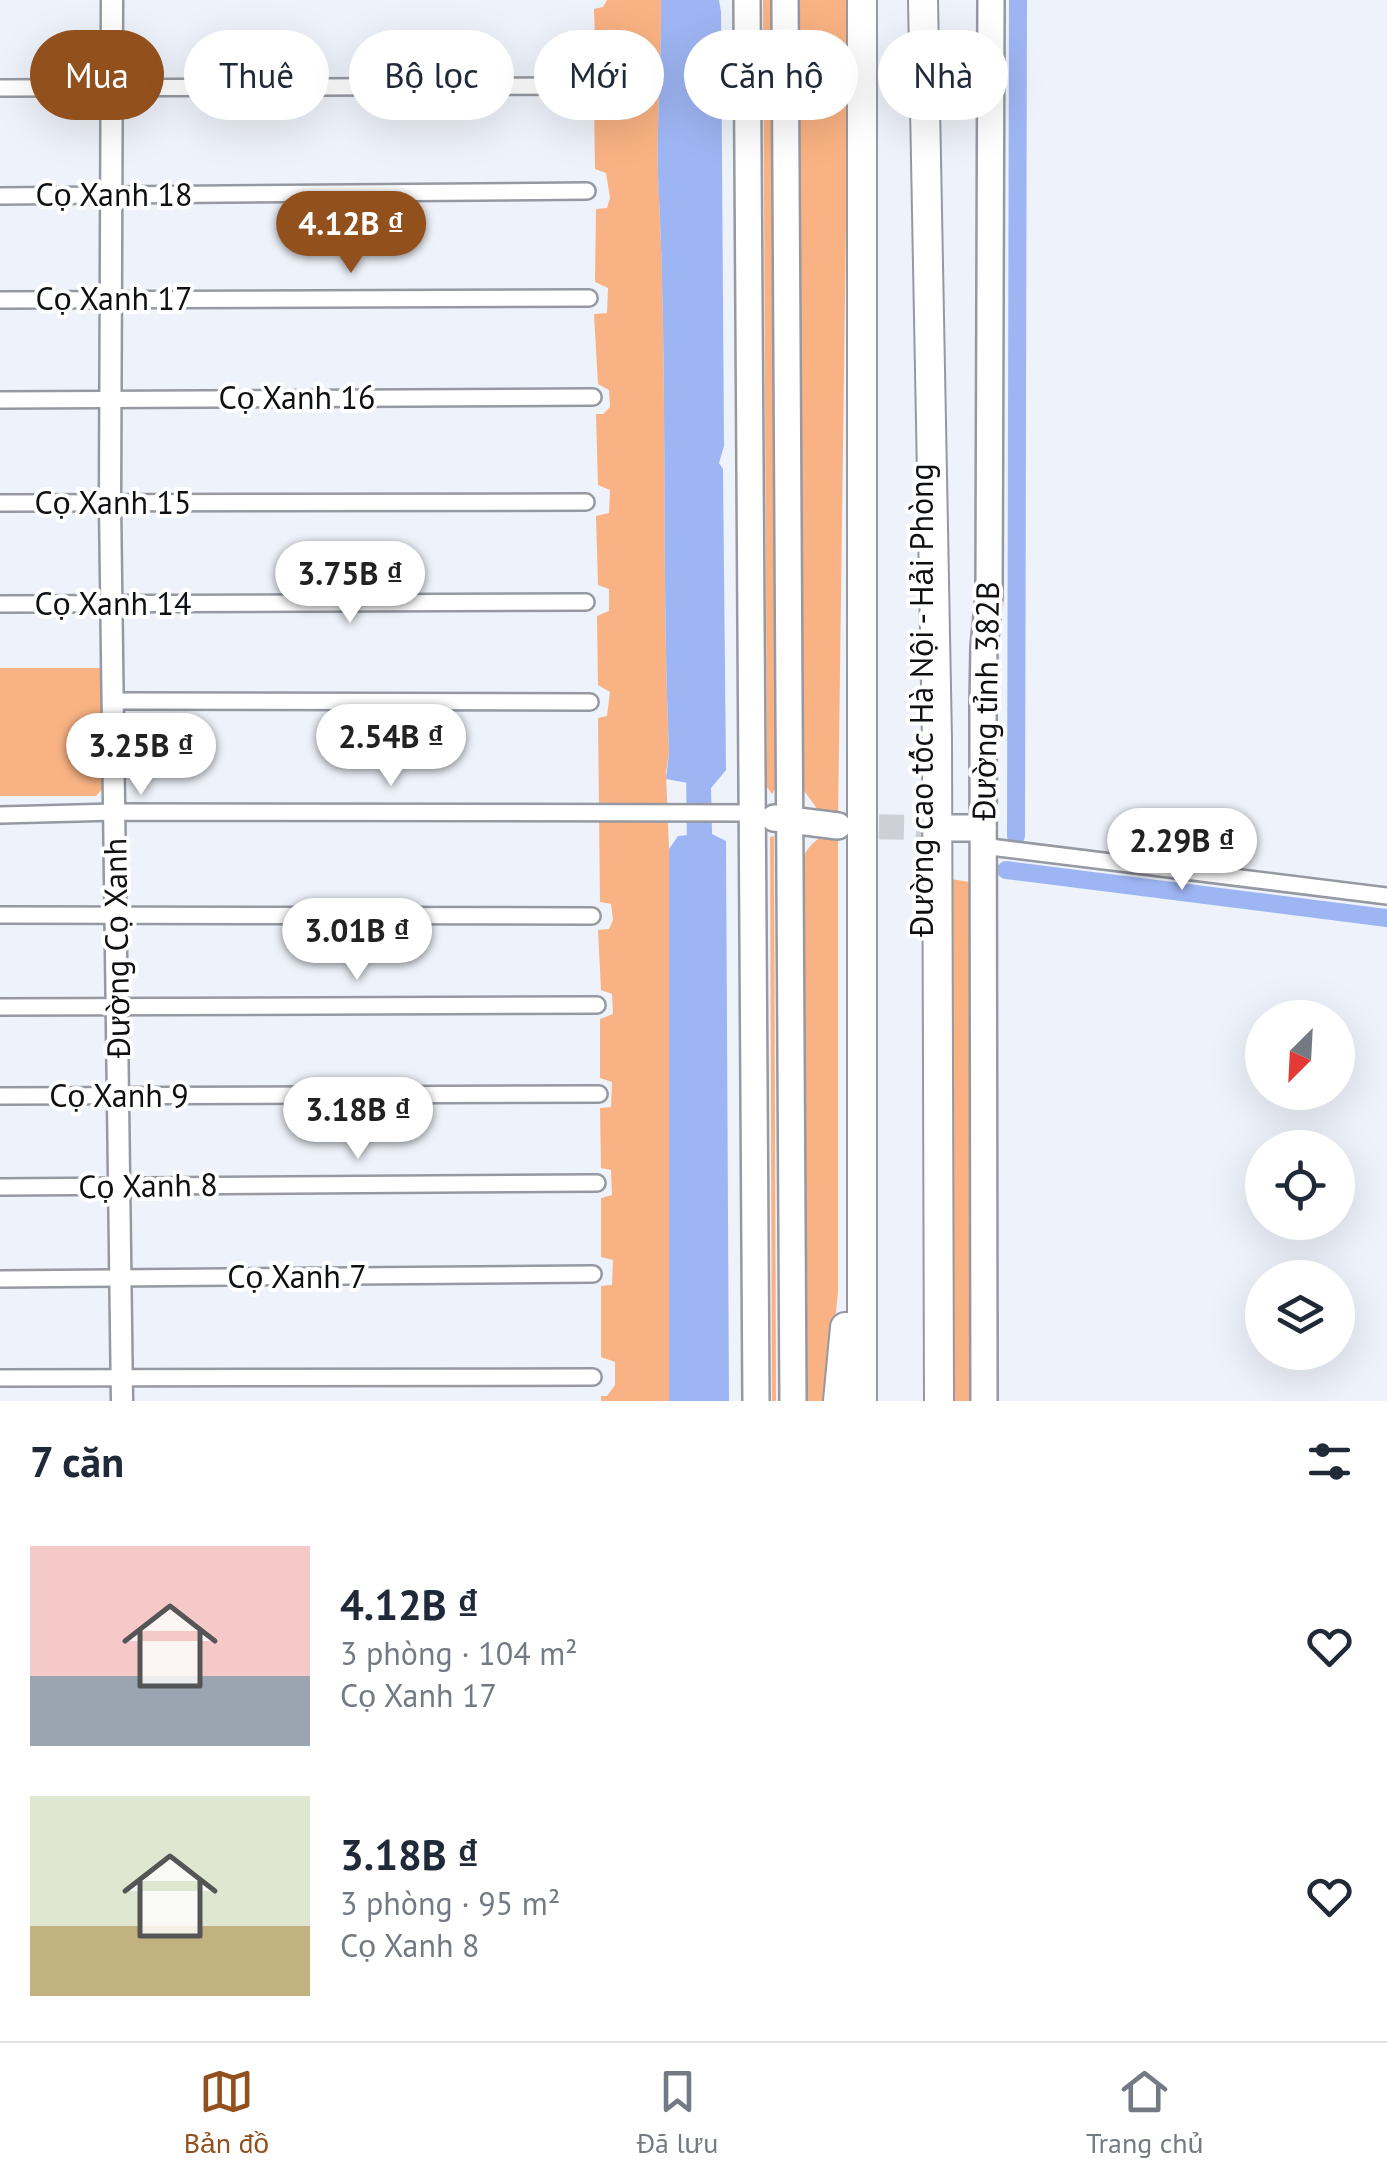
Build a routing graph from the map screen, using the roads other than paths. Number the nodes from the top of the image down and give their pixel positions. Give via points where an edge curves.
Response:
1 (112, 0) edge
2 (747, 0) edge
3 (784, 0) edge
4 (921, 0) edge
5 (991, 0) edge
6 (862, 11) edge
7 (111, 30) edge
8 (534, 86) edge
9 (0, 88) edge
10 (30, 88) edge
11 (164, 89) edge
12 (110, 120) edge
13 (587, 190) dead end
14 (0, 196) edge
15 (109, 196) junction
16 (588, 298) dead end
17 (113, 299) junction
18 (0, 300) edge
19 (593, 397) dead end
20 (113, 398) junction
21 (0, 400) edge
22 (586, 502) dead end
23 (0, 503) edge
24 (110, 504) junction
25 (586, 602) dead end
26 (0, 604) edge
27 (114, 604) junction
28 (114, 700) junction
29 (590, 702) dead end
30 (116, 812) junction
31 (0, 814) edge
32 (754, 814) junction
33 (788, 822) junction
34 (838, 826) tunnel mouth
35 (947, 828) tunnel mouth
36 (983, 837) junction
37 (1387, 896) edge
38 (117, 915) junction
39 (0, 916) edge
40 (592, 916) dead end
41 (118, 1005) junction
42 (597, 1005) dead end
43 (0, 1007) edge
44 (599, 1094) dead end
45 (0, 1096) edge
46 (118, 1096) junction
47 (597, 1183) dead end
48 (120, 1186) junction
49 (0, 1187) edge
50 (593, 1274) dead end
51 (122, 1278) junction
52 (0, 1279) edge
53 (593, 1376) dead end
54 (0, 1378) edge
55 (122, 1378) junction
56 (122, 1401) edge
57 (756, 1401) edge
58 (794, 1401) edge
59 (838, 1401) edge
60 (862, 1401) edge
61 (924, 1401) edge
62 (939, 1401) edge
63 (984, 1401) edge

1 - 7 street, Đường Cọ Xanh
2 - 32 main road
3 - 33 main road
4 - 61 highway, Đường cao tốc Hà Nội - Hải Phòng
4 - 62 highway via 936,740
5 - 36 main road, Đường tỉnh 382B
6 - 59 highway via 845,692 845,1332
6 - 60 highway, Đường cao tốc Hà Nội - Hải Phòng
8 - 11 street
9 - 10 street
12 - 15 street, Đường Cọ Xanh
13 - 15 street, Cọ Xanh 18
14 - 15 street, Cọ Xanh 18
15 - 17 street, Đường Cọ Xanh
16 - 17 street, Cọ Xanh 17
17 - 18 street, Cọ Xanh 17
17 - 20 street, Đường Cọ Xanh
19 - 20 street, Cọ Xanh 16
20 - 21 street, Cọ Xanh 16
20 - 24 street, Đường Cọ Xanh
22 - 24 street, Cọ Xanh 15
23 - 24 street, Cọ Xanh 15
24 - 27 street, Đường Cọ Xanh
25 - 27 street, Cọ Xanh 14
26 - 27 street, Cọ Xanh 14
27 - 28 street, Đường Cọ Xanh
28 - 29 street
28 - 30 street, Đường Cọ Xanh
30 - 31 street
30 - 32 street
30 - 38 street, Đường Cọ Xanh
32 - 33 main road
32 - 57 main road
33 - 34 main road
33 - 58 main road
35 - 36 main road
36 - 37 street
36 - 63 main road, Đường tỉnh 382B
38 - 39 street
38 - 40 street
38 - 41 street, Đường Cọ Xanh
41 - 42 street
41 - 43 street
41 - 46 street, Đường Cọ Xanh
44 - 46 street, Cọ Xanh 9
45 - 46 street, Cọ Xanh 9
46 - 48 street, Đường Cọ Xanh
47 - 48 street, Cọ Xanh 8
48 - 49 street, Cọ Xanh 8
48 - 51 street, Đường Cọ Xanh
50 - 51 street, Cọ Xanh 7
51 - 52 street, Cọ Xanh 7
51 - 55 street, Đường Cọ Xanh
53 - 55 street
54 - 55 street
55 - 56 street, Đường Cọ Xanh

